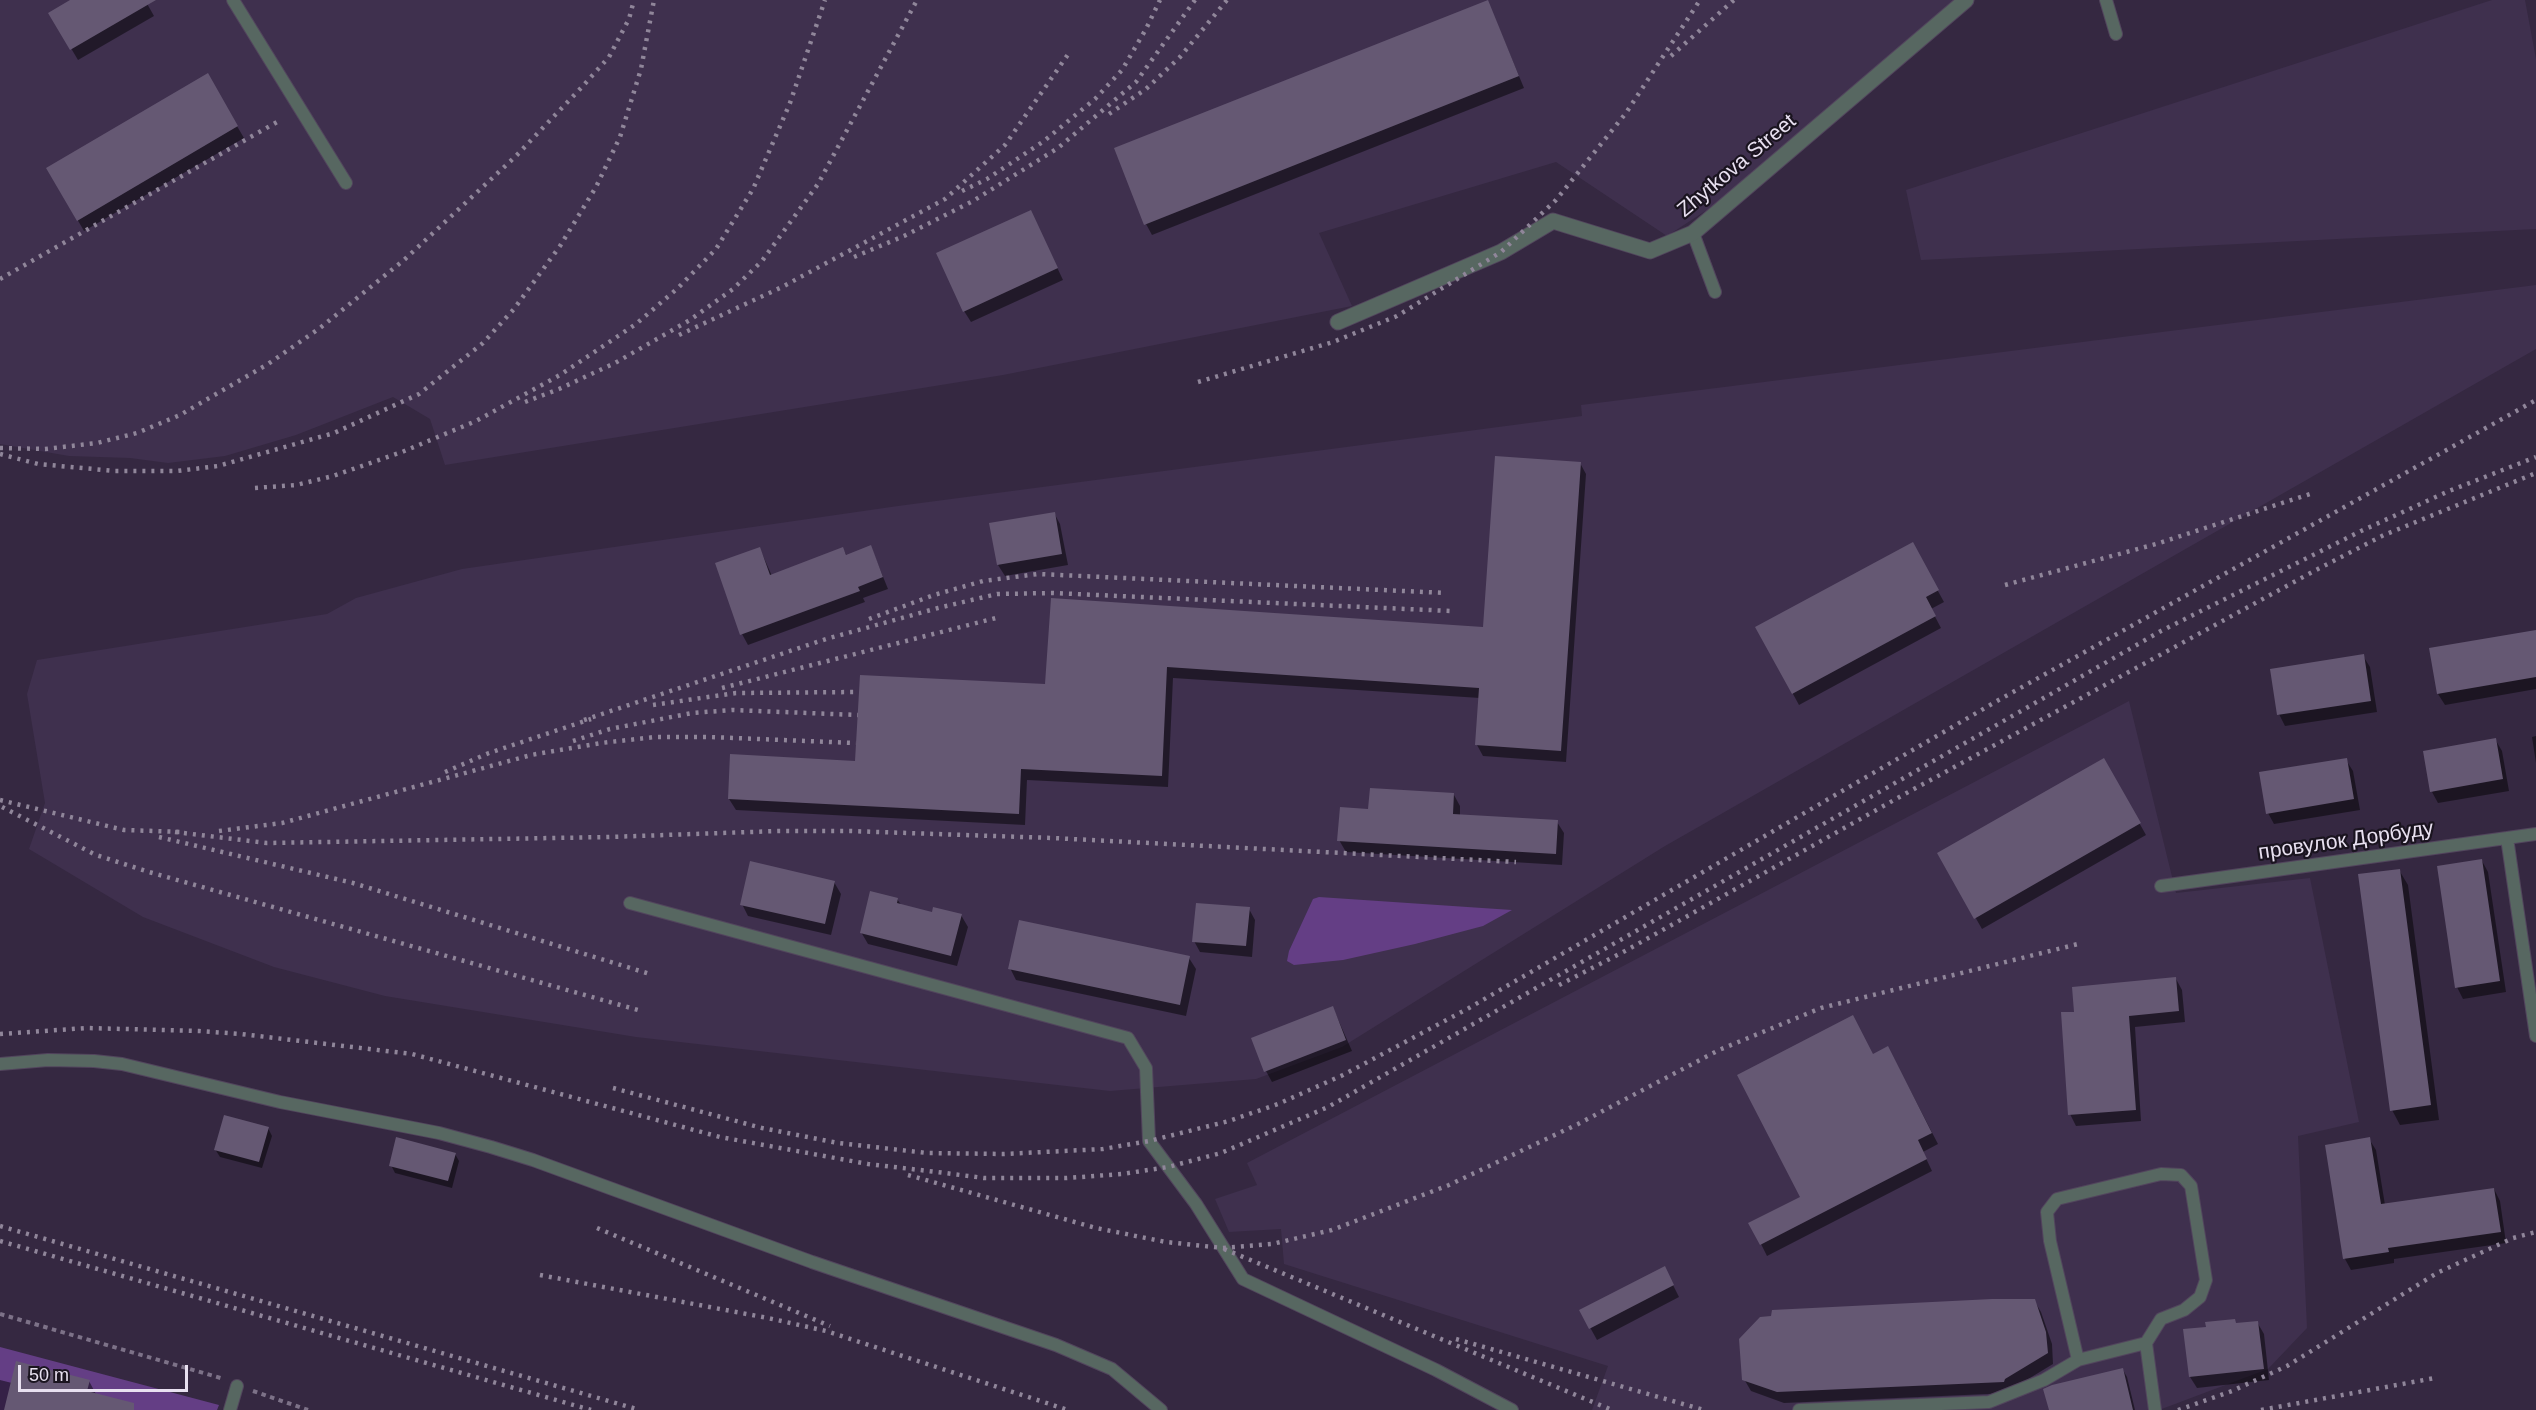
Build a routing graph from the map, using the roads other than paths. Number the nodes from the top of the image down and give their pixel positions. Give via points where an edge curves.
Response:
1 (233, 0) edge
2 (1966, 0) edge
3 (2106, 0) edge
4 (2116, 34) dead end
5 (346, 183) dead end
6 (1693, 233) junction
7 (1716, 292) dead end
8 (1338, 322) dead end
9 (2536, 834) edge
10 (2507, 838) junction
11 (2161, 886) dead end
12 (630, 903) dead end
13 (2536, 1036) edge
14 (0, 1064) edge
15 (2146, 1343) junction
16 (2078, 1360) junction
17 (237, 1386) road end
18 (230, 1410) edge
19 (1161, 1410) edge
20 (1512, 1410) edge
21 (1799, 1410) edge
22 (2156, 1410) edge

1 - 5 lane
2 - 6 street, Zhytkova Street
3 - 4 lane
6 - 7 lane
6 - 8 street, Zhytkova Street via 1650,251 1553,221 1501,252
9 - 10 lane, провулок Дорбуду
10 - 11 lane, провулок Дорбуду
10 - 13 lane
12 - 20 lane via 1128,1038 1146,1068 1149,1141 1196,1204 1243,1279
14 - 19 lane via 48,1060 122,1064 491,1147 1056,1345 1112,1369
15 - 16 lane
15 - 16 lane via 2161,1318 2184,1310 2200,1297 2206,1280 2191,1186 2181,1175 2162,1174 2056,1199 2048,1212 2050,1241
15 - 22 lane
16 - 21 lane via 2044,1380 1989,1402
17 - 18 lane

